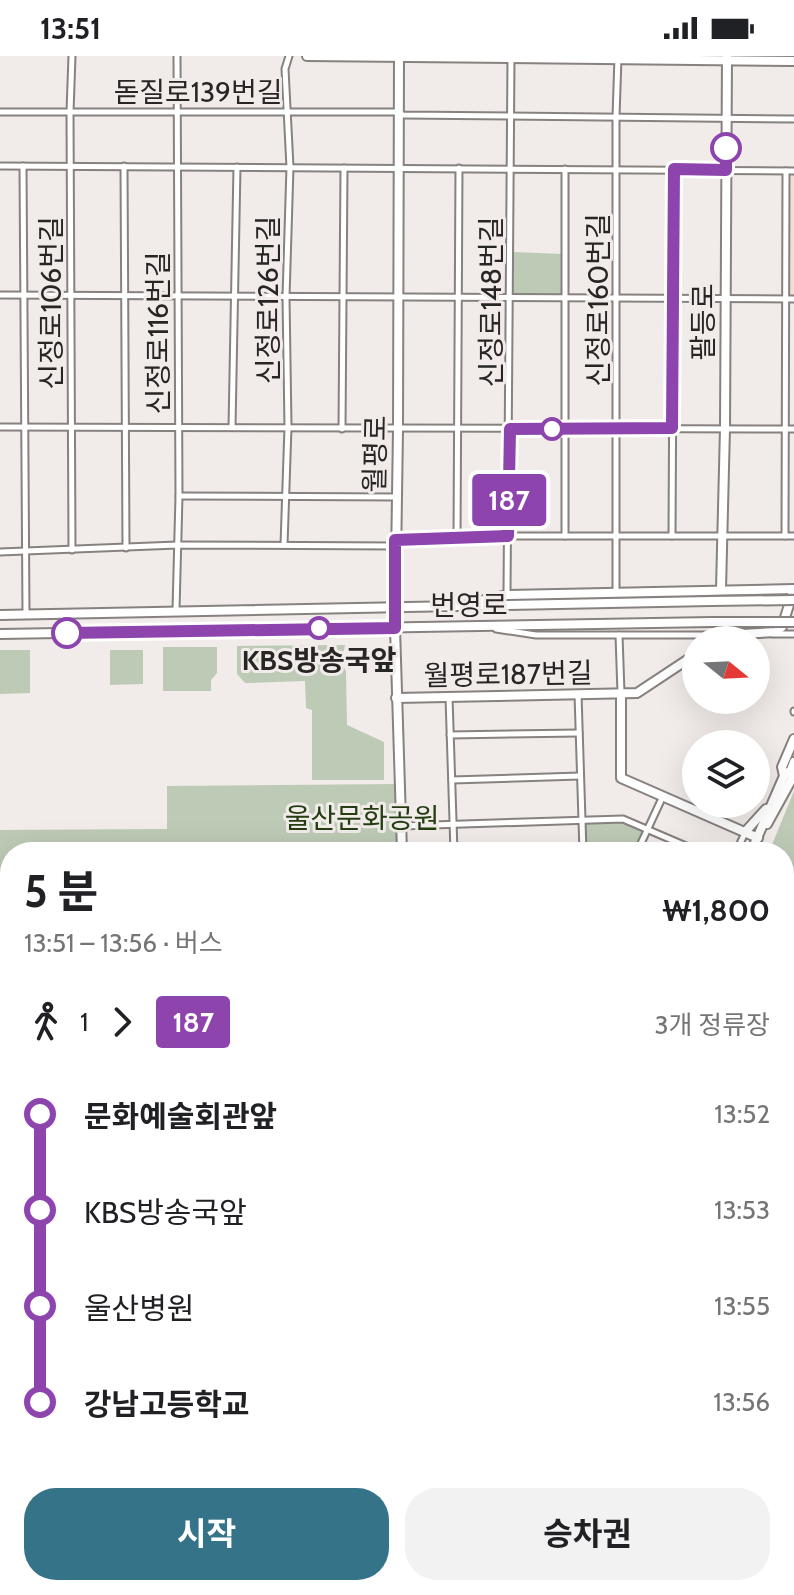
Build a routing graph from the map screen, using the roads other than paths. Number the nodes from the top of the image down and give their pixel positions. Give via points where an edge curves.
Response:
1 (72, 56) edge
2 (177, 56) edge
3 (289, 56) edge
4 (307, 56) edge
5 (399, 56) edge
6 (756, 56) edge
7 (511, 57) edge
8 (618, 57) edge
9 (729, 57) edge
10 (774, 61) junction
11 (794, 61) edge
12 (0, 112) edge
13 (70, 112) junction
14 (178, 112) junction
15 (397, 112) junction
16 (286, 113) junction
17 (510, 116) junction
18 (616, 117) junction
19 (726, 118) junction
20 (794, 119) edge
21 (178, 165) junction
22 (0, 166) edge
23 (23, 166) junction
24 (70, 166) junction
25 (124, 166) junction
26 (237, 167) junction
27 (290, 167) junction
28 (344, 168) junction
29 (397, 168) junction
30 (459, 168) junction
31 (511, 169) junction
32 (565, 169) junction
33 (617, 169) junction
34 (674, 169) junction
35 (726, 170) junction
36 (786, 171) junction
37 (794, 171) edge
38 (0, 295) edge
39 (24, 295) junction
40 (72, 296) junction
41 (126, 296) junction
42 (178, 296) junction
43 (235, 297) junction
44 (286, 297) junction
45 (344, 297) junction
46 (398, 298) junction
47 (459, 298) junction
48 (511, 298) junction
49 (565, 298) junction
50 (618, 298) junction
51 (672, 298) junction
52 (726, 299) junction
53 (786, 299) junction
54 (794, 299) edge
55 (0, 427) edge
56 (23, 427) junction
57 (72, 427) junction
58 (126, 427) junction
59 (179, 427) junction
60 (232, 427) junction
61 (288, 427) junction
62 (618, 428) junction
63 (672, 428) junction
64 (725, 428) junction
65 (342, 429) junction
66 (458, 429) junction
67 (510, 429) junction
68 (565, 429) junction
69 (785, 429) junction
70 (794, 429) edge
71 (398, 430) junction
72 (179, 496) junction
73 (285, 496) junction
74 (396, 497) junction
75 (508, 536) junction
76 (565, 536) junction
77 (672, 536) junction
78 (722, 536) junction
79 (785, 536) junction
80 (794, 536) edge
81 (617, 537) junction
82 (457, 539) junction
83 (395, 543) junction
84 (177, 545) junction
85 (284, 545) junction
86 (126, 548) junction
87 (72, 550) junction
88 (0, 552) edge
89 (25, 552) junction
90 (721, 589) junction
91 (794, 589) edge
92 (616, 591) junction
93 (507, 595) junction
94 (794, 600) edge
95 (461, 605) junction
96 (353, 607) junction
97 (395, 607) junction
98 (176, 610) junction
99 (26, 614) junction
100 (4, 615) edge
101 (794, 622) edge
102 (0, 625) edge
103 (353, 628) junction
104 (395, 628) junction
105 (491, 628) junction
106 (770, 633) edge
107 (4, 634) edge
108 (770, 634) edge
109 (794, 634) edge
110 (619, 635) junction
111 (682, 637) edge
112 (682, 663) edge
113 (621, 693) junction
114 (578, 694) junction
115 (449, 697) junction
116 (396, 698) junction
117 (579, 733) junction
118 (450, 735) junction
119 (794, 739) edge
120 (794, 762) edge
121 (794, 775) edge
122 (580, 776) junction
123 (784, 776) junction
124 (452, 780) junction
125 (775, 795) junction
126 (663, 796) junction
127 (582, 818) junction
128 (453, 824) junction
129 (401, 826) junction
130 (647, 829) junction
131 (745, 832) junction
132 (758, 838) junction
133 (402, 842) edge
134 (454, 842) edge
135 (583, 842) edge
136 (641, 842) edge
137 (677, 842) edge
138 (740, 842) edge
139 (756, 842) edge

1 - 13 street, 신정로106번길
2 - 14 street, 신정로116번길
3 - 16 street, 신정로126번길
4 - 5 main road
5 - 7 main road
5 - 15 main road, 월평로
6 - 10 main road
7 - 8 main road
7 - 17 street, 신정로148번길
8 - 9 main road
8 - 18 street, 신정로160번길
9 - 10 main road
9 - 19 main road, 팔등로
10 - 11 main road
12 - 13 street, 돋질로139번길
13 - 14 street, 돋질로139번길
13 - 24 street, 신정로106번길
14 - 16 street, 돋질로139번길
14 - 21 street, 신정로116번길
15 - 16 street, 돋질로139번길
15 - 17 street, 돋질로139번길
15 - 29 main road, 월평로
16 - 27 street, 신정로126번길
17 - 18 street, 돋질로139번길
17 - 31 street, 신정로148번길
18 - 19 street, 돋질로139번길
18 - 33 street, 신정로160번길
19 - 20 street, 돋질로139번길
19 - 35 main road, 팔등로
21 - 25 street
21 - 26 street
21 - 42 street, 신정로116번길
22 - 23 street
23 - 24 street
23 - 39 street
24 - 25 street
24 - 40 street, 신정로106번길
25 - 41 street
26 - 27 street
26 - 43 street
27 - 28 street
27 - 44 street, 신정로126번길
28 - 29 street
28 - 45 street
29 - 30 street
29 - 46 main road, 월평로
30 - 31 street
30 - 47 street
31 - 32 street
31 - 48 street, 신정로148번길
32 - 33 street
32 - 49 street
33 - 34 street
33 - 50 street, 신정로160번길
34 - 35 street
34 - 51 street
35 - 36 street
35 - 52 main road, 팔등로
36 - 37 street
36 - 53 street
38 - 39 street
39 - 40 street
39 - 56 street
40 - 41 street
40 - 57 street, 신정로106번길
41 - 42 street
41 - 58 street
42 - 43 street
42 - 59 street, 신정로116번길
43 - 44 street
43 - 60 street
44 - 45 street
44 - 61 street, 신정로126번길
45 - 46 street
45 - 65 street
46 - 47 street
46 - 71 main road, 월평로
47 - 48 street
47 - 66 street
48 - 49 street
48 - 67 street, 신정로148번길
49 - 50 street
49 - 68 street
50 - 51 street
50 - 62 street, 신정로160번길
51 - 52 street
51 - 63 street
52 - 53 street
52 - 64 main road, 팔등로
53 - 54 street
53 - 69 street
55 - 56 street
56 - 57 street
56 - 89 street
57 - 58 street
57 - 87 street, 신정로106번길
58 - 59 street
58 - 86 street
59 - 60 street
59 - 72 street, 신정로116번길
60 - 61 street
61 - 65 street
61 - 73 street, 신정로126번길
62 - 63 street
62 - 68 street
62 - 81 street, 신정로160번길
63 - 64 street
63 - 77 street
64 - 69 street
64 - 78 main road, 팔등로
65 - 71 street
66 - 67 street
66 - 71 street
66 - 82 street
67 - 68 street
67 - 75 street, 신정로148번길
68 - 76 street
69 - 70 street
69 - 79 street
71 - 74 main road, 월평로
72 - 73 street
72 - 84 street, 신정로116번길
73 - 74 street
73 - 85 street, 신정로126번길
74 - 83 main road, 월평로
75 - 76 street
75 - 82 street
75 - 93 street, 신정로148번길
76 - 81 street
77 - 78 street
77 - 81 street
78 - 79 street
78 - 90 main road, 팔등로
79 - 80 street
81 - 92 street, 신정로160번길
82 - 83 street
83 - 85 street
83 - 97 main road, 월평로
84 - 85 street
84 - 86 street
84 - 98 street, 신정로116번길
86 - 87 street
87 - 89 street
88 - 89 street
89 - 99 street
90 - 91 main road
90 - 92 main road
91 - 106 main road via 782,627
92 - 93 main road
93 - 95 main road
94 - 95 main road, 번영로, bridge
95 - 97 main road, 번영로
96 - 97 main road, 번영로
96 - 98 main road, 번영로
96 - 103 main road via 361,618
97 - 104 main road, 월평로
98 - 99 main road, 번영로
99 - 100 main road, 번영로
100 - 102 main road
101 - 105 main road, 번영로, bridge
102 - 107 main road
103 - 104 main road, 번영로
103 - 107 main road, 번영로
104 - 105 main road, 번영로
104 - 116 main road, 월평로
105 - 110 street via 536,635
108 - 109 street
110 - 111 street
110 - 113 street
112 - 113 main road, 월평로187번길 via 637,693
113 - 114 main road, 월평로187번길
113 - 126 main road via 621,778
114 - 115 main road, 월평로187번길
114 - 117 street
115 - 116 main road, 월평로187번길
115 - 118 street
116 - 129 main road, 월평로
117 - 118 street
117 - 122 street
118 - 124 street
119 - 123 main road via 782,767
120 - 123 main road
121 - 132 main road
122 - 124 street
122 - 127 street
123 - 125 main road
124 - 128 street
125 - 131 main road
125 - 132 main road
126 - 130 street
126 - 131 main road
127 - 128 street
127 - 130 street via 623,819
127 - 135 street
128 - 129 street
128 - 134 street
129 - 133 main road, 월평로
130 - 136 street
130 - 137 street
131 - 132 main road
131 - 138 street
132 - 139 main road

